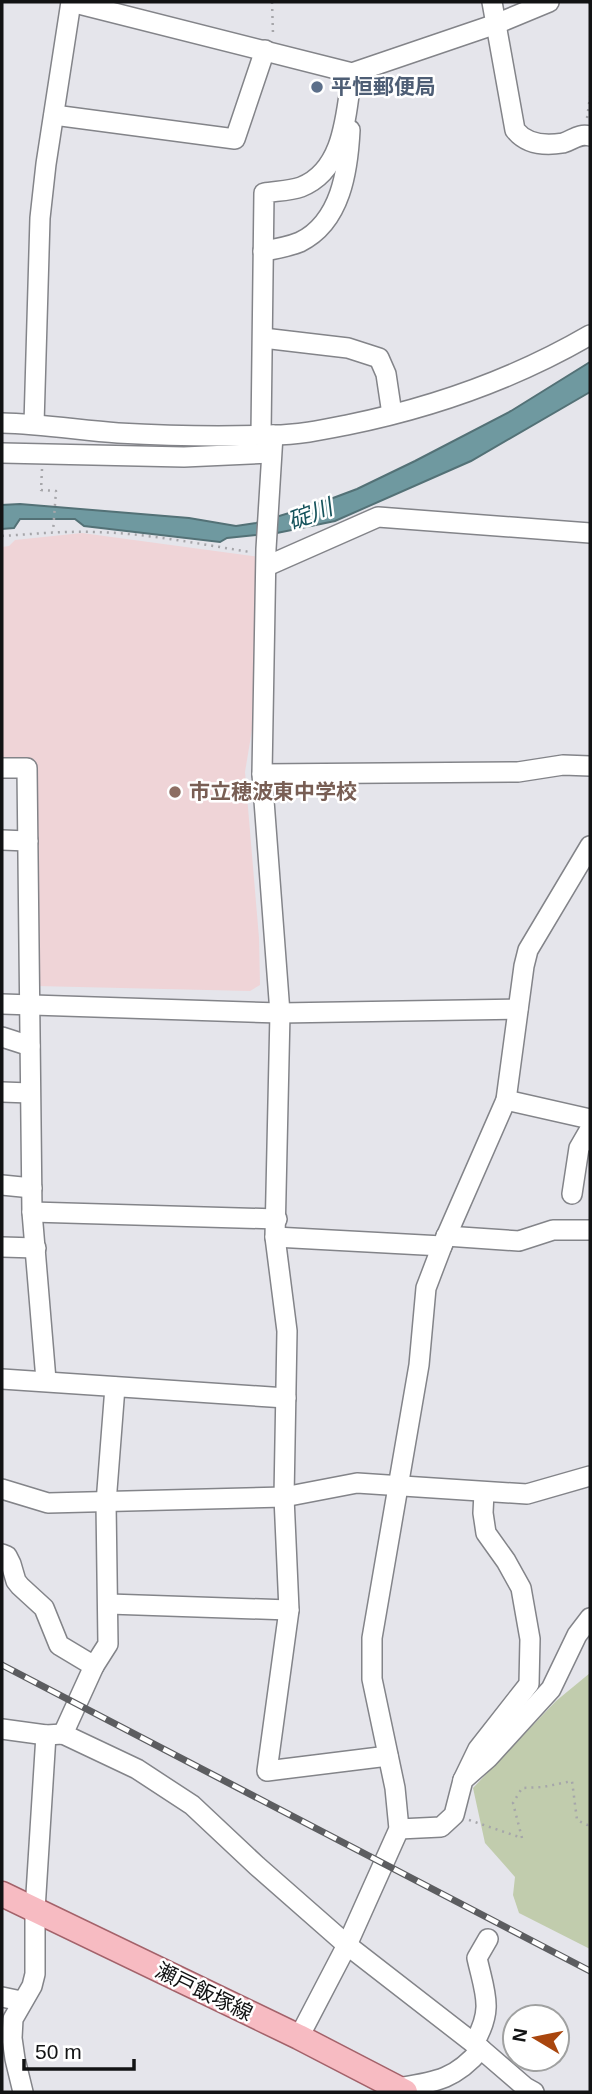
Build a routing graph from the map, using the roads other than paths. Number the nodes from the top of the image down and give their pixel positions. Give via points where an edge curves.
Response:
1 (71, 2) edge
2 (492, 2) edge
3 (540, 2) edge
4 (549, 2) edge
5 (515, 16) junction
6 (496, 24) junction
7 (269, 51) junction
8 (352, 73) junction
9 (54, 115) junction
10 (588, 136) edge
11 (263, 251) junction
12 (590, 335) edge
13 (263, 338) junction
14 (392, 414) junction
15 (2, 423) edge
16 (34, 424) junction
17 (268, 441) junction
18 (2, 453) edge
19 (590, 533) edge
20 (267, 557) junction
21 (590, 766) edge
22 (2, 768) edge
23 (262, 774) junction
24 (2, 840) edge
25 (28, 841) junction
26 (590, 846) edge
27 (2, 1004) edge
28 (31, 1004) junction
29 (518, 1009) junction
30 (280, 1013) junction
31 (2, 1037) edge
32 (30, 1046) junction
33 (2, 1092) edge
34 (30, 1093) junction
35 (506, 1100) junction
36 (590, 1119) edge
37 (590, 1129) edge
38 (2, 1185) edge
39 (32, 1188) junction
40 (572, 1194) dead end
41 (32, 1212) junction
42 (276, 1228) junction
43 (590, 1230) edge
44 (444, 1241) junction
45 (2, 1247) edge
46 (36, 1248) junction
47 (2, 1379) edge
48 (46, 1380) junction
49 (115, 1387) junction
50 (286, 1398) junction
51 (590, 1476) edge
52 (399, 1487) junction
53 (2, 1489) edge
54 (484, 1492) junction
55 (284, 1497) junction
56 (106, 1503) junction
57 (2, 1554) edge
58 (109, 1604) junction
59 (289, 1610) junction
60 (590, 1618) edge
61 (94, 1667) junction
62 (2, 1729) edge
63 (54, 1735) junction
64 (388, 1756) junction
65 (463, 1780) junction
66 (399, 1829) junction
67 (2, 1894) edge
68 (35, 1910) junction
69 (488, 1939) dead end
70 (347, 1945) junction
71 (11, 1999) edge
72 (299, 2037) junction
73 (478, 2046) junction
74 (392, 2089) edge
75 (23, 2092) edge
76 (534, 2092) edge

1 - 7 street
1 - 9 street
2 - 6 street
3 - 5 street
4 - 5 street
5 - 6 street
6 - 8 street
6 - 10 street via 515,130 521,138 541,145
7 - 8 street
7 - 9 street via 235,139
8 - 11 street via 349,162 339,195 327,219 303,240
8 - 11 street via 342,135 326,169 299,188 264,193
9 - 16 street via 40,218
11 - 13 street
12 - 14 street via 451,398
13 - 14 street via 348,348 379,358
13 - 17 street
14 - 17 street
15 - 16 street
16 - 17 street
17 - 18 street via 184,457
17 - 20 street
19 - 20 street via 378,517
20 - 23 street
21 - 23 street via 518,772
22 - 25 street via 27,768
23 - 30 street
24 - 25 street
25 - 28 street
26 - 29 street via 528,950
27 - 28 street
28 - 30 street
28 - 32 street
29 - 30 street
29 - 35 street
30 - 42 street
31 - 32 street
32 - 34 street
33 - 34 street
34 - 39 street
35 - 36 street
35 - 44 street
37 - 40 street via 579,1147
38 - 39 street
39 - 41 street
41 - 42 street
41 - 46 street
42 - 44 street
42 - 50 street via 287,1331
43 - 44 street via 553,1230 519,1241
44 - 52 street via 426,1288
45 - 46 street
46 - 48 street
47 - 48 street
48 - 49 street
49 - 50 street
49 - 56 street
50 - 55 street
51 - 54 street via 527,1494
52 - 54 street
52 - 55 street via 357,1483
52 - 64 street via 372,1638 372,1679
53 - 56 street via 48,1503
54 - 65 street via 486,1533 521,1588 530,1639 529,1684 478,1749
55 - 56 street
55 - 59 street
56 - 58 street
57 - 61 street via 16,1581 44,1608 59,1645
58 - 59 street
58 - 61 street via 108,1644
59 - 64 street via 267,1770
60 - 65 street via 551,1689
61 - 63 street
62 - 63 street
63 - 68 street
63 - 70 street via 137,1769 192,1805
64 - 66 street
65 - 66 street via 454,1815 441,1827
66 - 70 street
67 - 68 main road, 瀬戸飯塚線
68 - 71 street via 32,1986
68 - 72 main road, 瀬戸飯塚線
69 - 73 street via 477,1958 487,2006
70 - 72 street
70 - 73 street
71 - 75 street via 12,2038
72 - 74 main road, 瀬戸飯塚線
73 - 74 street via 460,2071 446,2078
73 - 76 street

